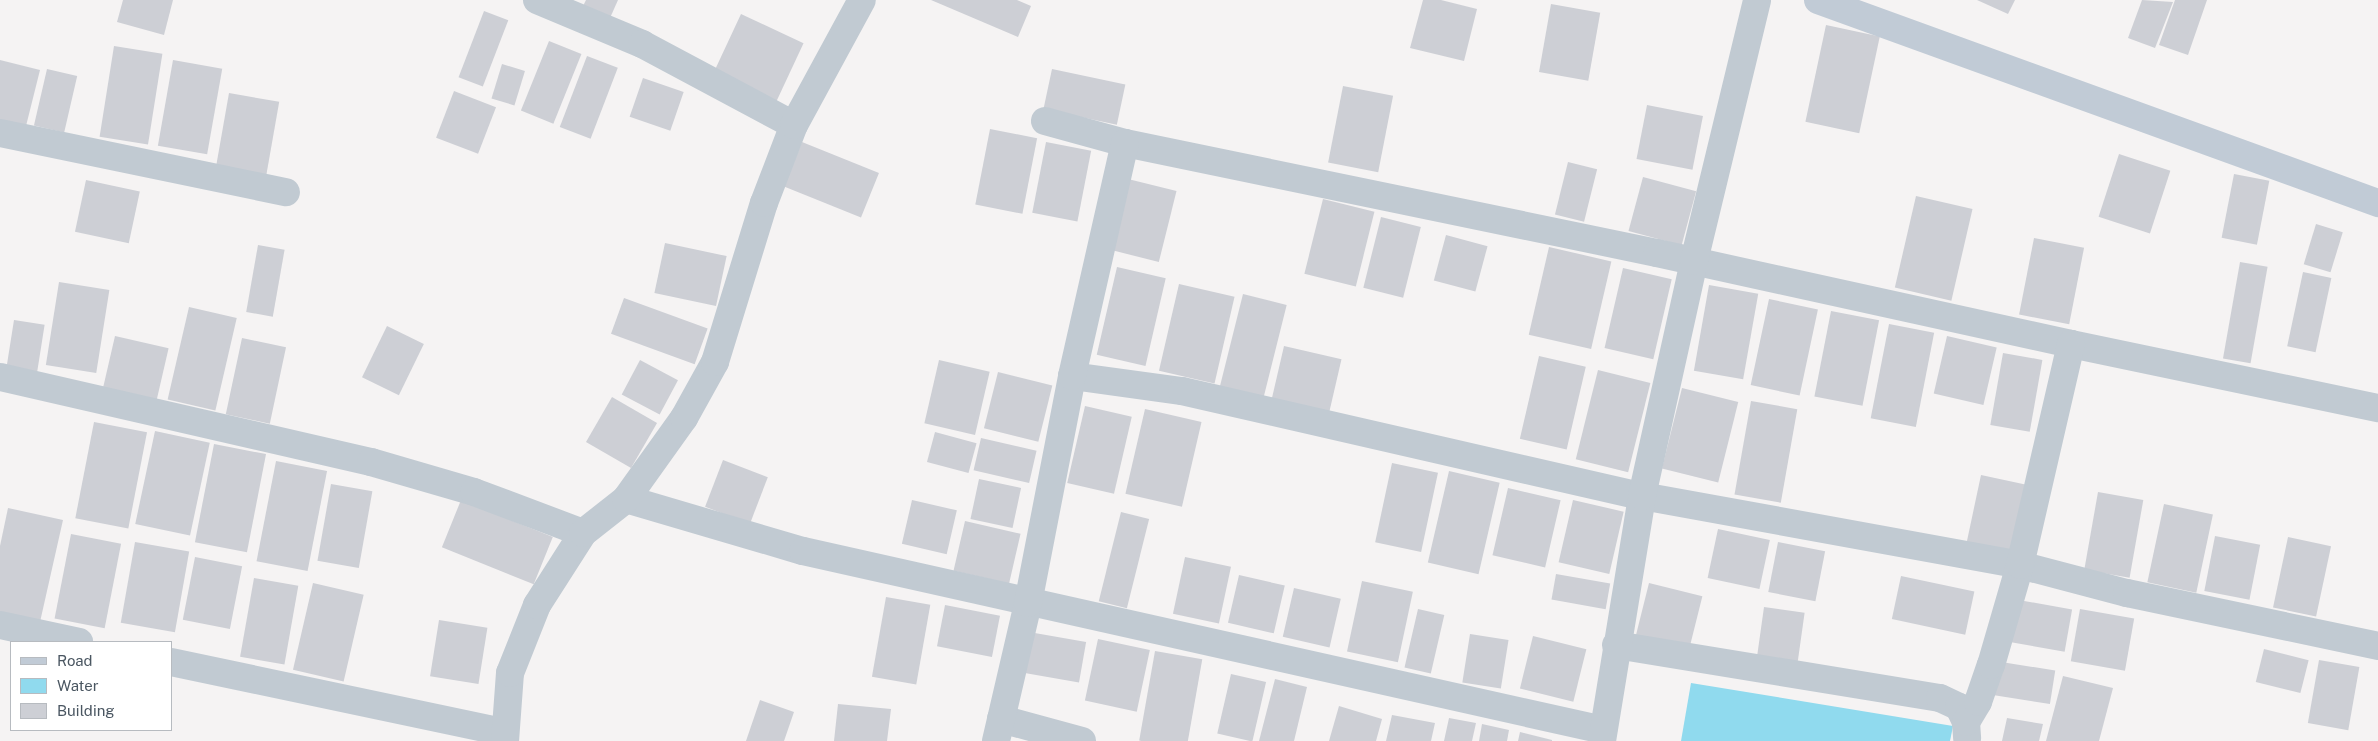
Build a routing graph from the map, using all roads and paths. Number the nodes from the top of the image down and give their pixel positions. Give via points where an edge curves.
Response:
1 (537, 0) edge
2 (862, 0) edge
3 (1757, 0) edge
4 (1818, 0) edge
5 (1045, 121) dead end
6 (794, 126) junction
7 (0, 133) edge
8 (1125, 143) junction
9 (286, 192) dead end
10 (2378, 204) edge
11 (1694, 261) junction
12 (2071, 344) junction
13 (1072, 376) junction
14 (0, 377) edge
15 (2378, 408) edge
16 (1642, 496) junction
17 (626, 499) junction
18 (584, 533) junction
19 (2020, 565) junction
20 (1028, 603) junction
21 (0, 625) edge
22 (75, 641) edge
23 (1616, 645) junction
24 (2378, 646) edge
25 (172, 662) edge
26 (999, 730) edge
27 (1967, 731) edge
28 (1602, 735) edge
29 (504, 737) edge
30 (1082, 741) edge

1 - 6 street via 642,44
2 - 6 street
3 - 11 street
4 - 10 street
5 - 8 street
6 - 17 street via 764,203 715,362 684,418
7 - 9 street
8 - 11 street
8 - 13 street
11 - 12 street
11 - 16 street
12 - 15 street
12 - 19 street
13 - 16 street via 1182,391
13 - 20 street
14 - 18 street via 371,462 474,492
16 - 19 street
16 - 23 street
17 - 18 street
17 - 20 street via 803,551
18 - 29 street via 536,605 510,673
19 - 24 street via 2127,593
19 - 27 street
20 - 26 street
20 - 28 street
21 - 22 street
23 - 27 street via 1940,698 1959,707
23 - 28 street
25 - 29 street
26 - 30 street

